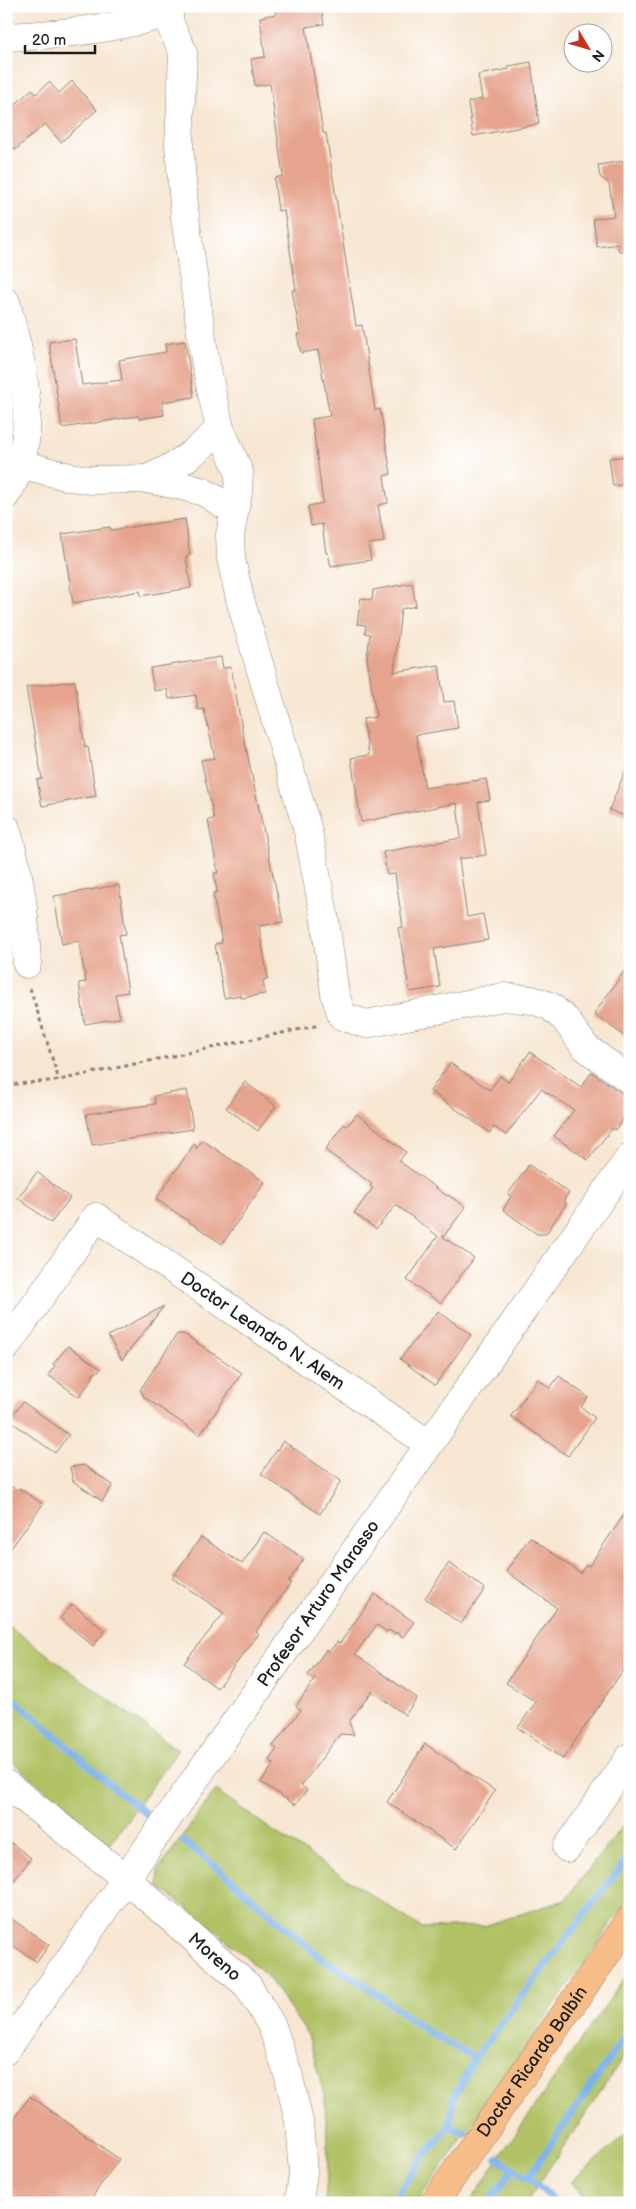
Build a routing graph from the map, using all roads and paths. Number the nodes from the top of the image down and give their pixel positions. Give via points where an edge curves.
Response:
1 (169, 10) edge
2 (6, 36) edge
3 (6, 302) edge
4 (220, 428) junction
5 (22, 464) junction
6 (148, 479) junction
7 (6, 495) edge
8 (234, 511) junction
9 (6, 828) edge
10 (27, 964) joint
11 (342, 1016) junction
12 (59, 1080) junction
13 (630, 1080) edge
14 (6, 1085) edge
15 (630, 1157) edge
16 (6, 1347) edge
17 (429, 1444) junction
18 (630, 1757) edge
19 (6, 1784) edge
20 (567, 1848) dead end
21 (125, 1878) junction
22 (630, 1920) edge
23 (6, 2050) edge
24 (299, 2203) edge
25 (434, 2203) edge

1 - 2 street via 136,23 59,34
1 - 4 street via 170,29 183,53 179,145 185,217 204,354
3 - 5 street via 23,383 28,430
4 - 6 street via 199,450 176,466
4 - 8 street via 239,472
5 - 6 street via 91,480
5 - 7 street
6 - 8 street via 204,492
8 - 11 street via 230,535 233,567 308,831 335,994
9 - 10 street via 20,875
10 - 12 path via 29,986
11 - 12 path via 333,1022
11 - 13 street via 366,1024 503,997 532,1000 550,1006 565,1019 585,1047
12 - 14 path
15 - 17 street, Profesor Arturo Marasso
16 - 17 street, Doctor Leandro N. Alem via 96,1217
17 - 21 street, Profesor Arturo Marasso
18 - 20 street
19 - 21 street, Moreno
21 - 23 street, Profesor Arturo Marasso
21 - 24 street, Moreno via 248,1986 272,2026 289,2077 298,2122 303,2173
22 - 25 main road, Doctor Ricardo Balbín

